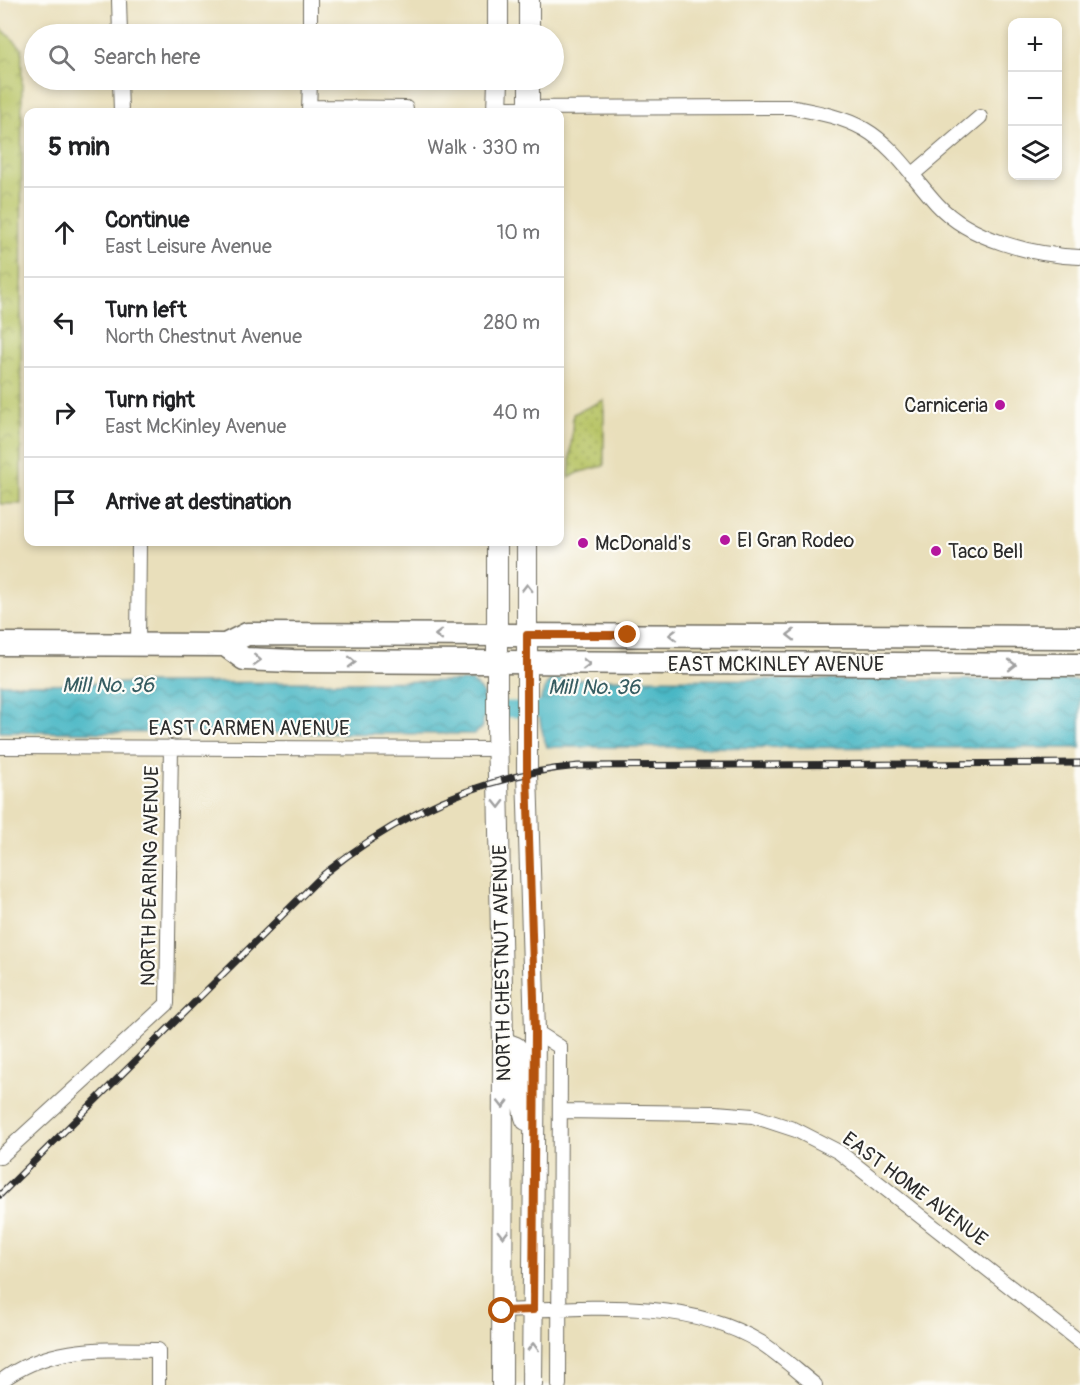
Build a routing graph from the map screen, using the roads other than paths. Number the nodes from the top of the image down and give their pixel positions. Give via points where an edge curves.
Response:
1 (119, 0) edge
2 (310, 0) edge
3 (498, 0) edge
4 (529, 0) edge
5 (120, 24) edge
6 (310, 24) edge
7 (498, 24) edge
8 (529, 24) edge
9 (120, 90) edge
10 (310, 90) edge
11 (498, 90) edge
12 (529, 90) edge
13 (121, 108) edge
14 (309, 108) edge
15 (497, 108) edge
16 (529, 108) edge
17 (564, 110) edge
18 (980, 117) dead end
19 (912, 175) junction
20 (1080, 257) edge
21 (139, 546) edge
22 (497, 546) edge
23 (528, 546) edge
24 (497, 635) junction
25 (527, 635) junction
26 (1008, 635) junction
27 (1080, 637) edge
28 (0, 644) edge
29 (138, 644) junction
30 (225, 645) junction
31 (497, 664) junction
32 (527, 664) junction
33 (739, 664) junction
34 (1080, 665) edge
35 (0, 747) edge
36 (171, 747) junction
37 (498, 749) junction
38 (528, 788) junction
39 (535, 1031) junction
40 (503, 1042) junction
41 (560, 1111) junction
42 (534, 1133) junction
43 (0, 1156) edge
44 (533, 1310) junction
45 (560, 1310) junction
46 (502, 1311) junction
47 (1077, 1335) edge
48 (796, 1379) edge
49 (0, 1382) edge
50 (158, 1385) edge
51 (502, 1385) edge
52 (532, 1385) edge
53 (559, 1385) edge
54 (815, 1385) edge

1 - 5 street
2 - 6 street
3 - 7 main road
4 - 8 main road
9 - 13 street
10 - 14 street
11 - 15 main road
12 - 16 main road
17 - 19 street via 790,107 830,114 865,129
18 - 19 street
19 - 20 street via 939,207 996,241 1030,251
21 - 29 street
22 - 24 main road, NORTH CHESTNUT AVENUE
25 -> 23 main road, NORTH CHESTNUT AVENUE
24 - 25 main road, EAST MCKINLEY AVENUE
24 -> 30 main road, EAST MCKINLEY AVENUE via 247,634
24 - 31 main road, NORTH CHESTNUT AVENUE
26 -> 25 main road, EAST MCKINLEY AVENUE
25 - 32 main road, NORTH CHESTNUT AVENUE
26 - 27 main road, EAST MCKINLEY AVENUE
26 - 33 main road via 1005,642 991,649 816,650
28 - 29 main road, EAST MCKINLEY AVENUE
29 - 30 main road, EAST MCKINLEY AVENUE
30 -> 31 main road, EAST MCKINLEY AVENUE via 244,659
31 - 32 main road, EAST MCKINLEY AVENUE
31 - 37 main road, NORTH CHESTNUT AVENUE
32 -> 33 main road, EAST MCKINLEY AVENUE
32 - 38 main road, NORTH CHESTNUT AVENUE
33 -> 34 main road, EAST MCKINLEY AVENUE
35 - 36 street, EAST CARMEN AVENUE
36 - 37 street, EAST CARMEN AVENUE
36 - 43 street, NORTH DEARING AVENUE via 167,1005
37 - 38 main road
37 -> 40 main road, NORTH CHESTNUT AVENUE
38 - 39 main road, NORTH CHESTNUT AVENUE
39 - 41 street via 560,1047
39 - 42 main road, NORTH CHESTNUT AVENUE
40 - 42 main road via 516,1047 520,1055 521,1106
40 -> 46 main road, NORTH CHESTNUT AVENUE
41 - 45 street
41 - 47 street, EAST HOME AVENUE via 716,1113 753,1116 796,1130 839,1152
42 - 44 main road, NORTH CHESTNUT AVENUE
44 - 45 street
44 - 46 street
52 -> 44 main road, NORTH CHESTNUT AVENUE
45 - 48 street via 654,1310 696,1317 760,1342
45 - 53 street
46 - 51 main road, NORTH CHESTNUT AVENUE
48 - 54 street
49 - 50 street via 28,1364 59,1353 82,1349 158,1350

